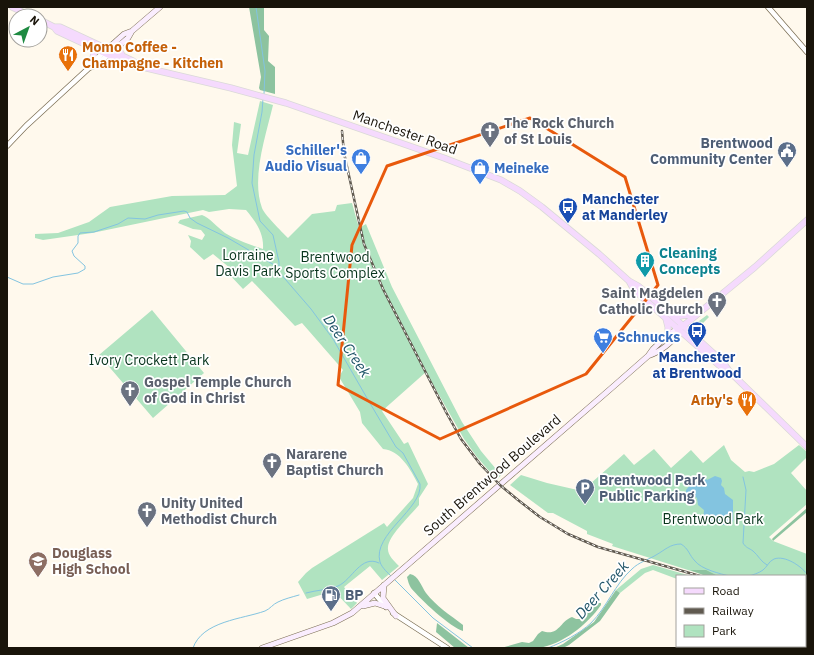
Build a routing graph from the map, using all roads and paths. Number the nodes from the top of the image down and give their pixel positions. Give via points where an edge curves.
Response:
1 (160, 7) edge
2 (768, 7) edge
3 (48, 24) edge
4 (54, 27) junction
5 (132, 31) junction
6 (120, 44) junction
7 (90, 46) junction
8 (108, 52) junction
9 (807, 52) edge
10 (122, 55) junction
11 (91, 65) junction
12 (142, 67) junction
13 (7, 146) edge
14 (807, 220) edge
15 (699, 313) junction
16 (667, 316) junction
17 (680, 329) junction
18 (668, 335) junction
19 (648, 356) junction
20 (807, 447) edge
21 (386, 583) junction
22 (374, 594) junction
23 (360, 606) junction
24 (386, 607) junction
25 (396, 616) junction
26 (262, 648) edge
27 (447, 648) edge

1 - 5 main road
2 - 9 street
3 - 4 main road, Manchester Road
4 - 7 main road, Manchester Road via 57,31
4 - 8 main road, Manchester Road via 60,27
5 - 6 main road
5 - 8 main road via 124,34
6 - 8 main road
6 - 10 main road via 119,50
7 - 8 main road, Manchester Road
7 - 11 main road via 94,53
8 - 10 main road, Manchester Road
8 - 11 street
8 - 12 main road, Manchester Road via 132,66
10 - 12 main road, Manchester Road
11 - 13 street
12 - 16 main road, Manchester Road via 277,101 457,163 507,183 530,198 638,286
14 - 15 main road, South Brentwood Boulevard
15 - 16 main road
15 - 17 main road, South Brentwood Boulevard
16 - 17 main road, Manchester Road
16 - 18 main road
17 - 18 main road, South Brentwood Boulevard
17 - 19 main road, South Brentwood Boulevard via 657,353
17 - 20 main road, Manchester Road via 721,367 730,372
18 - 19 main road, South Brentwood Boulevard
19 - 21 main road, South Brentwood Boulevard
21 - 22 main road, South Brentwood Boulevard
21 - 25 main road via 383,598
22 - 23 main road, South Brentwood Boulevard
22 - 24 street
23 - 24 main road via 375,603
23 - 26 main road, South Brentwood Boulevard via 333,623
24 - 25 street
25 - 27 street

